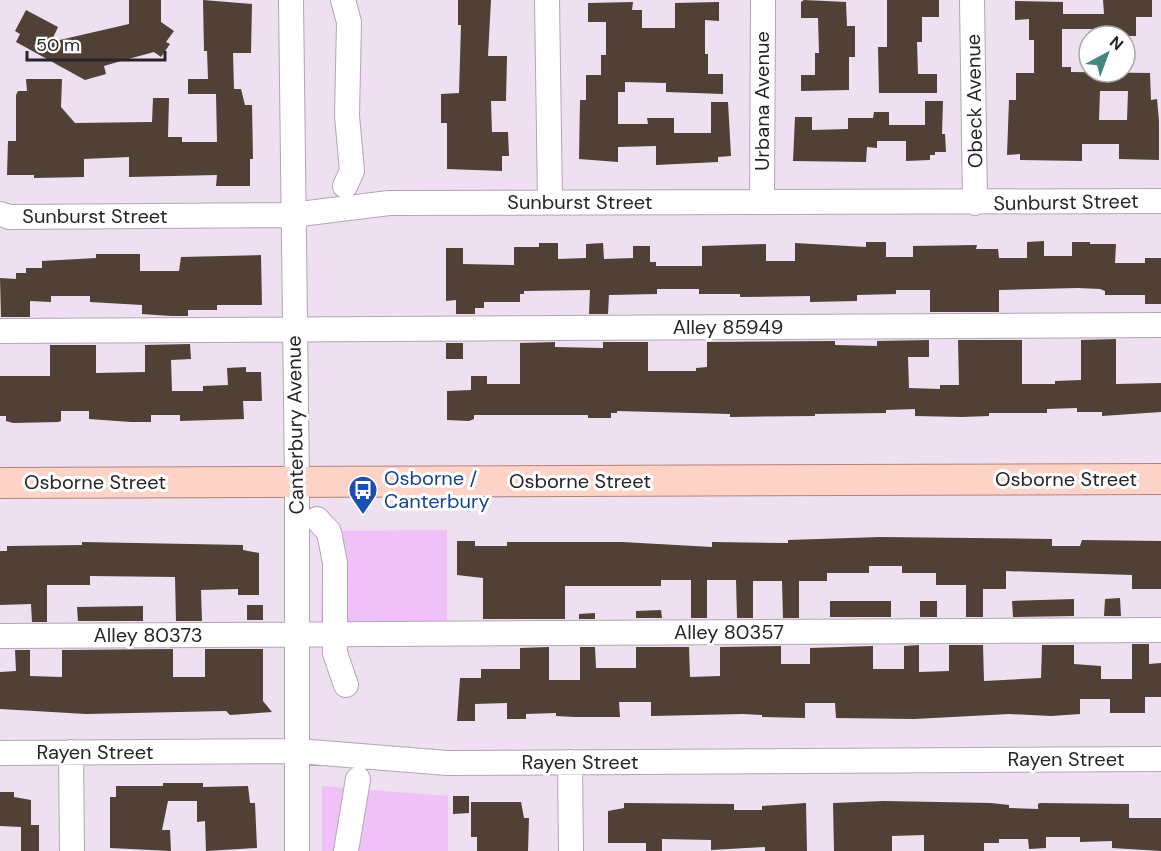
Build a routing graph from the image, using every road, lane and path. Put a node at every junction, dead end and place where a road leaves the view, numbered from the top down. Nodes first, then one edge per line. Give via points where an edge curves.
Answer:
1 (291, 0) edge
2 (343, 0) edge
3 (547, 0) edge
4 (763, 0) edge
5 (972, 0) edge
6 (345, 186) dead end
7 (550, 201) junction
8 (1161, 201) edge
9 (762, 202) junction
10 (975, 202) junction
11 (0, 214) edge
12 (292, 215) junction
13 (1161, 325) edge
14 (294, 328) junction
15 (0, 331) edge
16 (1161, 479) edge
17 (297, 482) junction
18 (0, 483) edge
19 (317, 519) dead end
20 (1161, 630) edge
21 (335, 633) junction
22 (297, 634) junction
23 (0, 636) edge
24 (346, 685) dead end
25 (71, 752) junction
26 (298, 752) junction
27 (0, 753) edge
28 (1161, 759) edge
29 (570, 762) junction
30 (358, 779) dead end
31 (72, 851) edge
32 (297, 851) edge
33 (346, 851) edge
34 (571, 851) edge

1 - 12 street, Canterbury Avenue
2 - 6 street via 349,22 347,116 352,171
3 - 7 street
4 - 9 street, Urbana Avenue
5 - 10 street, Obeck Avenue
7 - 9 street, Sunburst Street
7 - 12 street, Sunburst Street via 389,203
8 - 10 street, Sunburst Street
9 - 10 street, Sunburst Street
11 - 12 street, Sunburst Street
12 - 14 street, Canterbury Avenue
13 - 14 street, Alley 85949
14 - 15 street, Alley 85949
14 - 17 street, Canterbury Avenue
16 - 17 main road, Osborne Street
17 - 18 main road, Osborne Street
17 - 22 street, Canterbury Avenue
19 - 21 street via 329,532 335,563
20 - 21 street, Alley 80357
21 - 22 street, Alley 80357
21 - 24 street via 334,652
22 - 23 street, Alley 80373
22 - 26 street, Canterbury Avenue
25 - 26 street, Rayen Street
25 - 27 street, Rayen Street
25 - 31 street
26 - 29 street, Rayen Street via 447,763
26 - 32 street, Canterbury Avenue
28 - 29 street, Rayen Street
29 - 34 street
30 - 33 street

